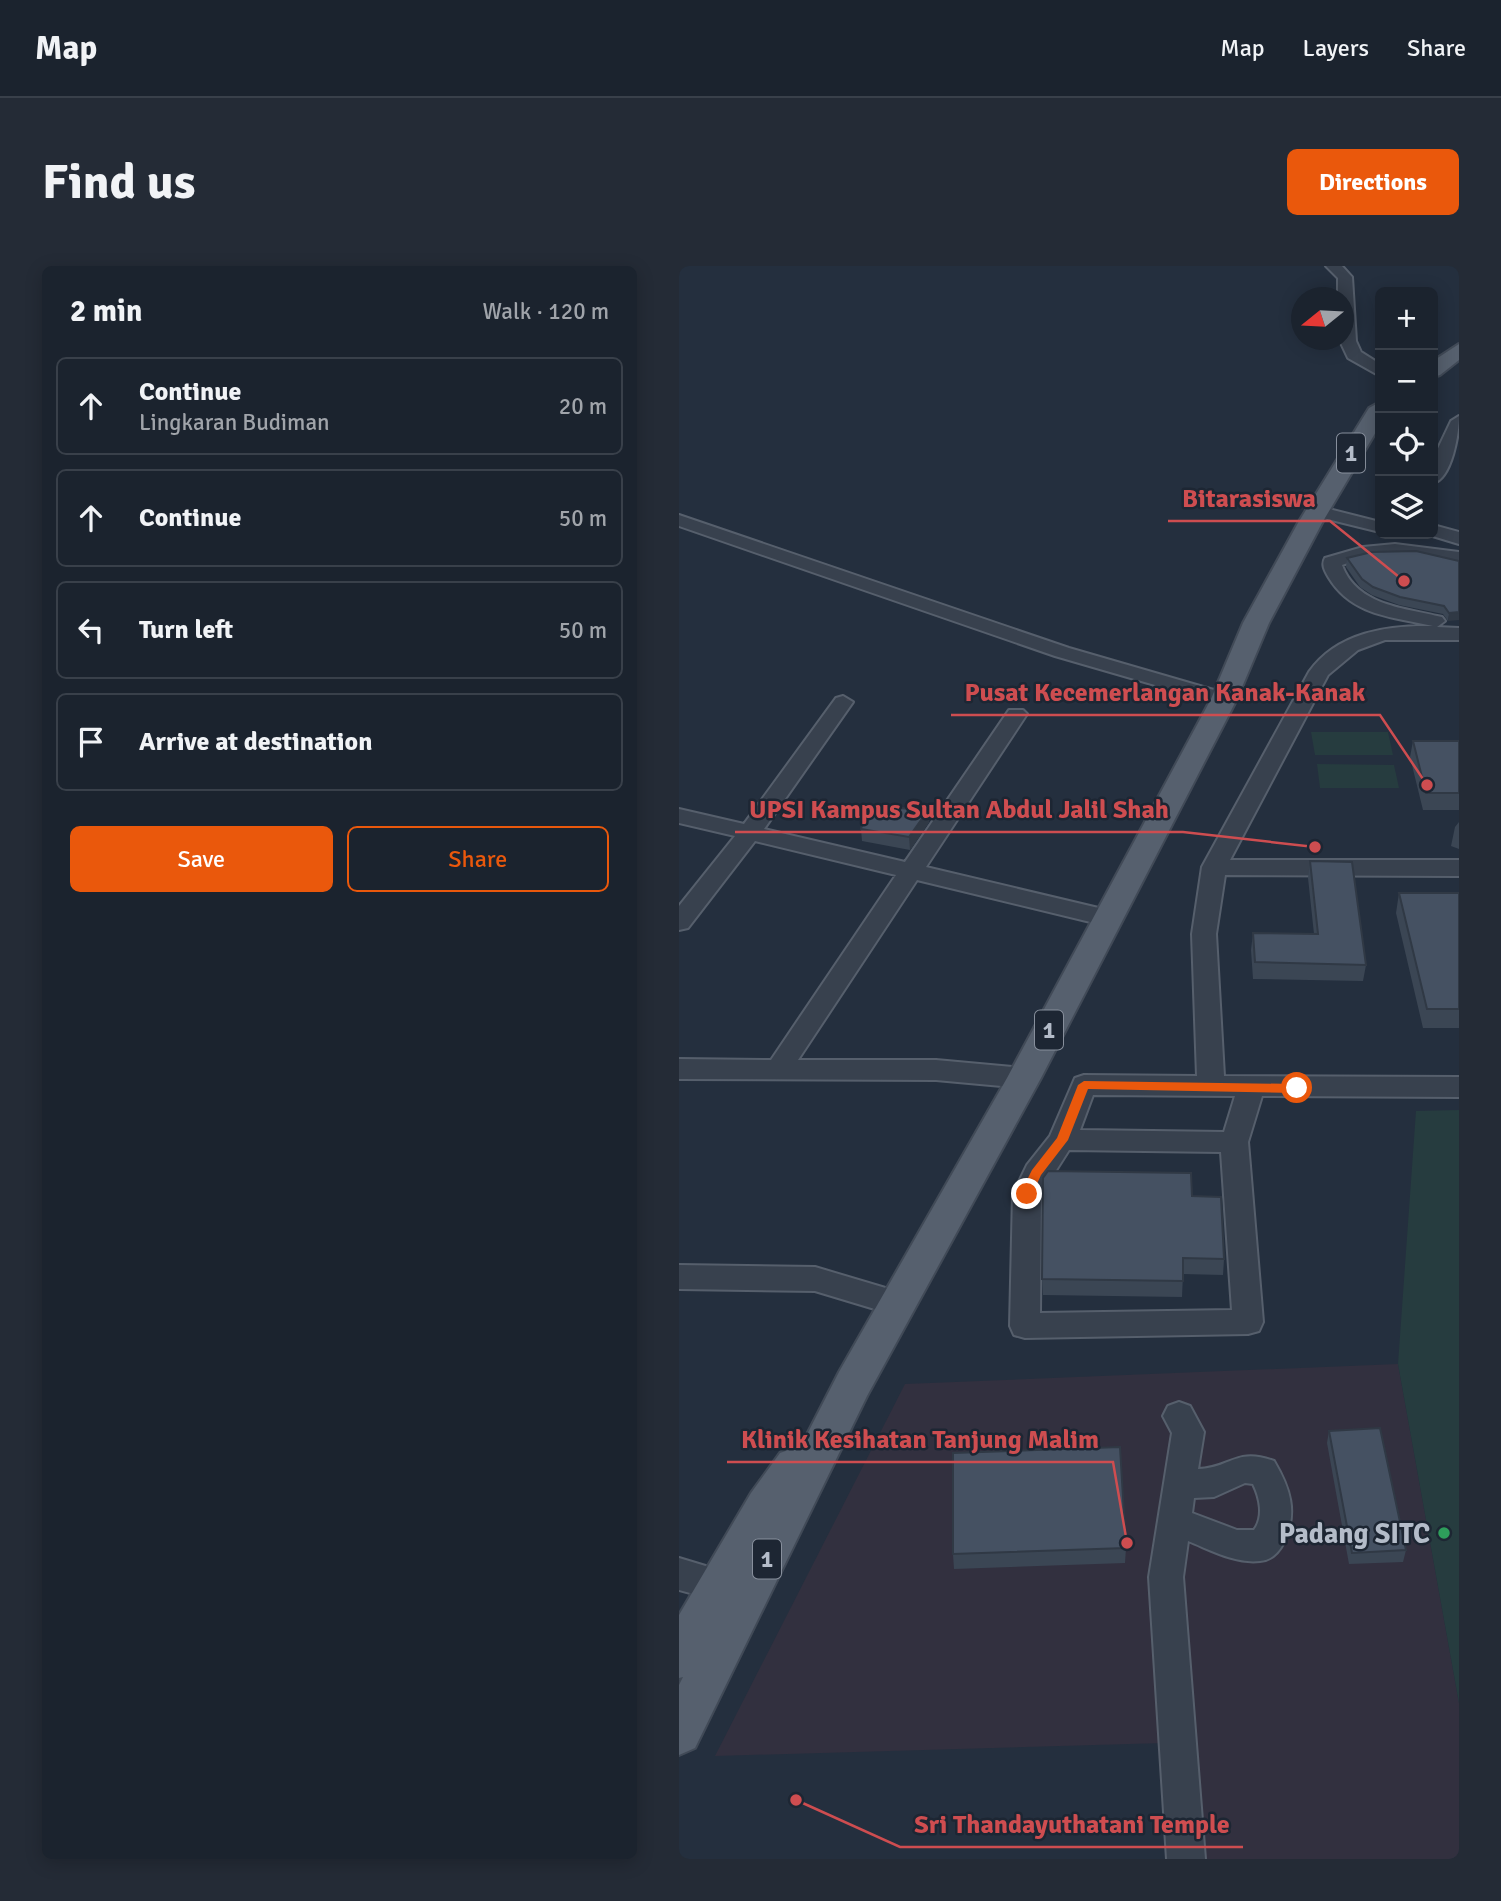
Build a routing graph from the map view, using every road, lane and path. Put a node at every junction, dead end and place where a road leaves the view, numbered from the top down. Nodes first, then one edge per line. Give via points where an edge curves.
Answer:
1 (1333, 266) edge
2 (1459, 336) edge
3 (1438, 350) edge
4 (1459, 350) edge
5 (1438, 366) edge
6 (1375, 368) edge
7 (1378, 413) edge
8 (1459, 421) edge
9 (1375, 451) edge
10 (1446, 451) edge
11 (1434, 476) edge
12 (1332, 507) junction
13 (1375, 512) edge
14 (1438, 517) edge
15 (679, 520) edge
16 (1459, 523) edge
17 (1375, 525) edge
18 (1438, 531) edge
19 (1459, 537) edge
20 (1430, 539) edge
21 (1459, 546) edge
22 (1459, 558) edge
23 (1459, 634) edge
24 (1229, 684) junction
25 (843, 702) dead end
26 (1016, 714) dead end
27 (679, 817) edge
28 (750, 833) junction
29 (1214, 867) junction
30 (1459, 868) edge
31 (909, 871) junction
32 (1107, 918) junction
33 (679, 922) edge
34 (780, 1067) junction
35 (679, 1069) edge
36 (1024, 1078) junction
37 (1211, 1086) junction
38 (1459, 1087) edge
39 (1249, 1092) junction
40 (1459, 1095) edge
41 (1062, 1140) junction
42 (1234, 1142) junction
43 (679, 1277) edge
44 (898, 1304) junction
45 (852, 1384) junction
46 (1179, 1416) dead end
47 (1179, 1484) junction
48 (1174, 1521) junction
49 (679, 1574) edge
50 (720, 1585) junction
51 (679, 1657) edge
52 (679, 1732) edge
53 (1186, 1859) edge

1 - 6 street via 1345,277 1348,341 1355,355
2 - 3 main road
4 - 5 main road
7 - 12 main road, 1
8 - 10 street
9 - 12 main road, 1
10 - 11 street
12 - 13 street
12 - 17 street
12 - 24 main road, 1 via 1269,627
14 - 16 street
15 - 24 street via 1062,652
18 - 19 street
20 - 21 street
22 - 23 street via 1411,548 1332,562 1333,570 1363,603 1443,623
23 - 29 street via 1406,631 1364,637 1339,651 1319,671
24 - 32 main road, 1
25 - 28 street
26 - 31 street
27 - 28 street
28 - 31 street
28 - 33 street
29 - 30 street
29 - 37 street via 1204,934
31 - 32 street
31 - 34 street
32 - 36 main road, 1
34 - 35 street
34 - 36 street via 936,1070
36 - 44 main road, 1
37 - 39 street
37 - 41 street via 1084,1085
38 - 39 street
39 - 40 street
39 - 42 street
41 - 42 street
41 - 42 street via 1027,1194 1025,1326 1248,1322
43 - 44 street via 815,1279
44 - 45 main road, 1
45 - 50 main road, 1 via 766,1506
45 - 52 main road, 1
46 - 47 street via 1188,1432
47 - 48 street
47 - 48 street via 1214,1483 1242,1469 1263,1471 1275,1489 1277,1516 1272,1536 1262,1546 1215,1539
48 - 53 street via 1166,1577
49 - 50 street
50 - 51 main road, 1

